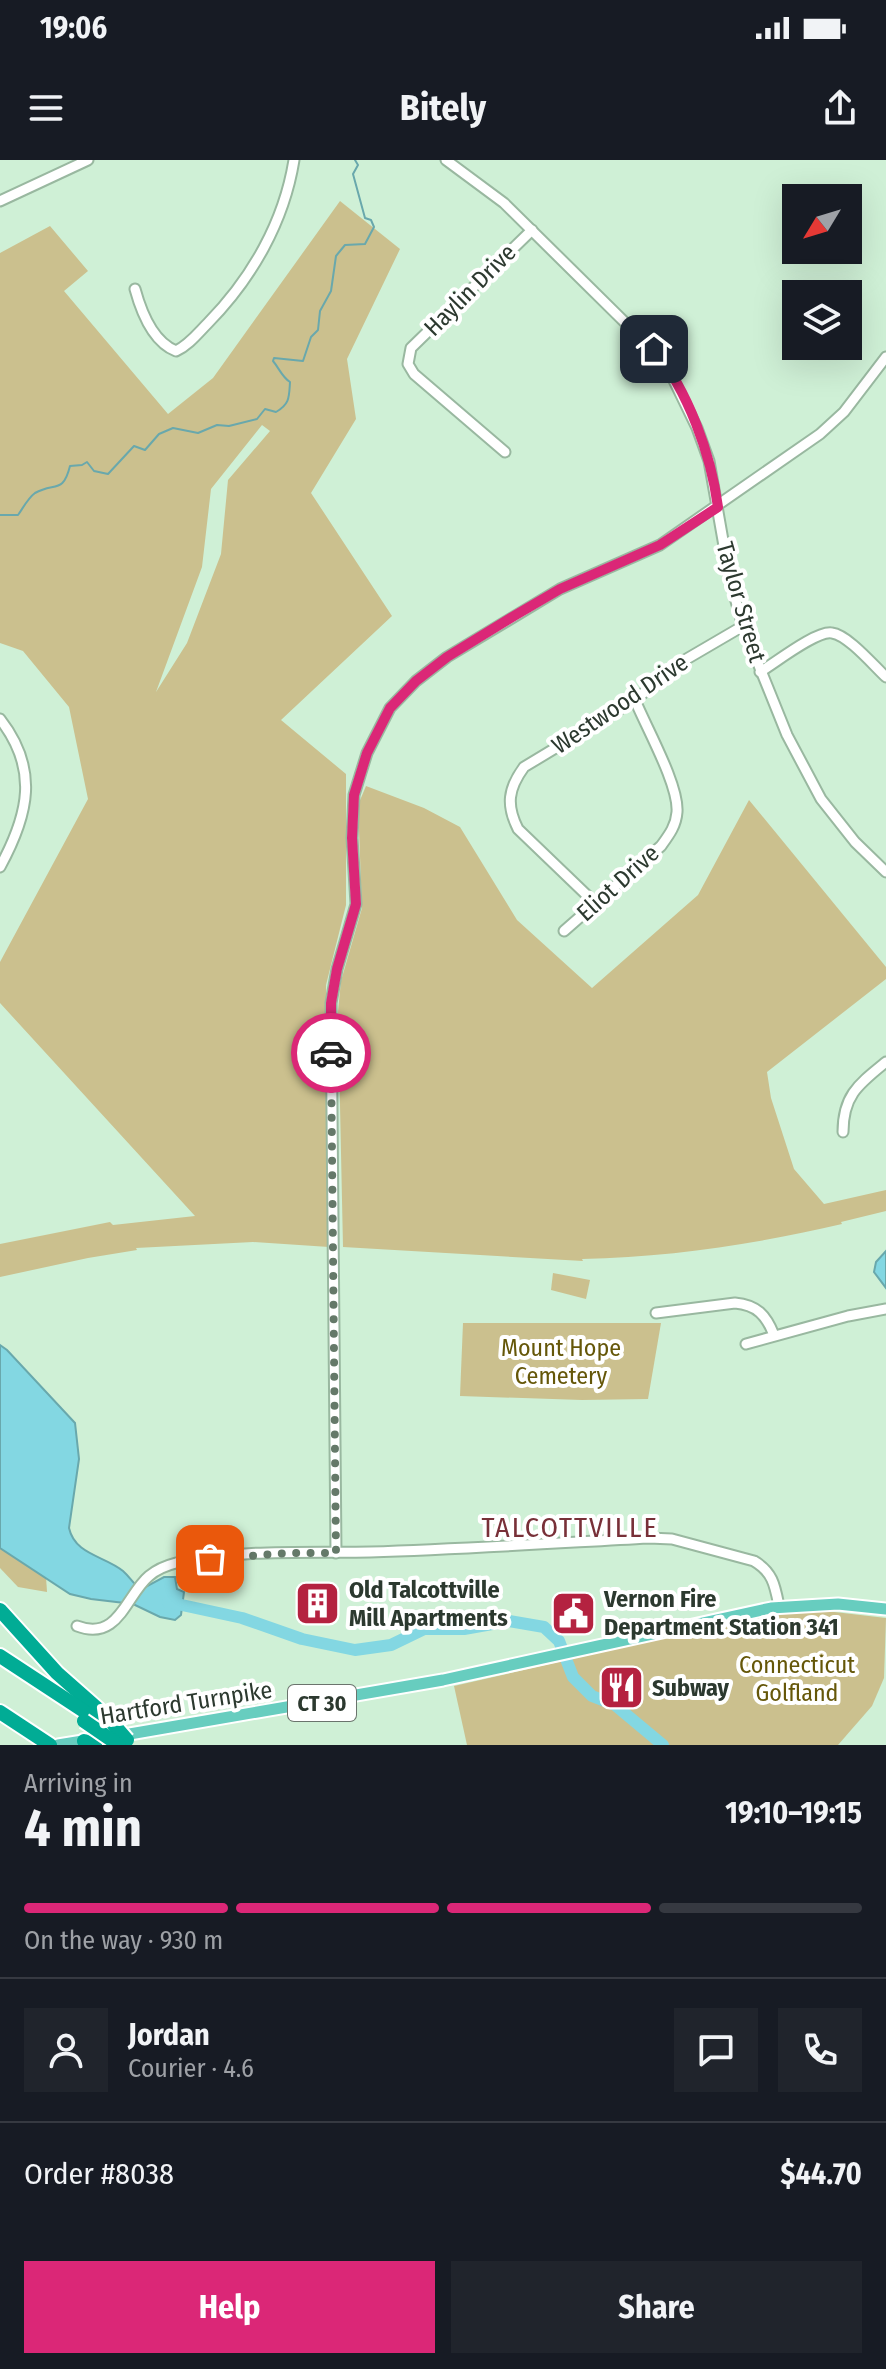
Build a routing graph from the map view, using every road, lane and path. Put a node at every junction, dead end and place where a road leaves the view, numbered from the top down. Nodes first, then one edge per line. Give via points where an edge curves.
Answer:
1 (294, 160) edge
2 (446, 160) edge
3 (83, 161) edge
4 (0, 201) edge
5 (532, 230) junction
6 (135, 289) dead end
7 (886, 357) edge
8 (505, 452) dead end
9 (718, 507) junction
10 (743, 626) junction
11 (760, 672) junction
12 (886, 677) edge
13 (635, 700) junction
14 (0, 719) edge
15 (0, 867) edge
16 (886, 872) edge
17 (595, 903) junction
18 (564, 931) dead end
19 (886, 1062) edge
20 (843, 1132) dead end
21 (886, 1309) edge
22 (656, 1313) dead end
23 (774, 1335) junction
24 (746, 1344) dead end
25 (336, 1553) junction
26 (779, 1606) junction
27 (886, 1609) edge
28 (0, 1610) edge
29 (77, 1626) dead end
30 (0, 1656) edge
31 (0, 1666) edge
32 (0, 1712) edge
33 (96, 1720) junction
34 (127, 1743) edge
35 (89, 1744) edge
36 (50, 1745) edge
37 (58, 1745) edge

1 - 6 street via 286,197 256,263 226,305 185,347 169,348 143,314
2 - 5 street, Taylor Street
3 - 4 street
5 - 8 street, Haylin Drive via 411,348 408,364
5 - 9 street, Taylor Street via 665,362 705,450
7 - 9 street via 835,422
9 - 10 street, Taylor Street
9 - 25 street via 660,545 549,595 447,657 390,708 367,753 352,815 356,904 331,1003
10 - 11 street, Taylor Street
10 - 13 street, Westwood Drive via 678,664
11 - 12 street via 832,632
11 - 16 street, Taylor Street via 821,799
13 - 17 street, Eliot Drive via 675,792 674,829
13 - 17 street, Westwood Drive via 524,767 509,796 518,829
14 - 15 street via 20,749 26,793 23,814
17 - 18 street, Eliot Drive
19 - 20 street via 847,1101
21 - 23 street
22 - 23 street via 748,1304 760,1310
23 - 24 street
25 - 26 street via 672,1539 754,1561 765,1568
25 - 29 street via 173,1564 140,1585 129,1604 102,1628
26 - 27 main road, Hartford Turnpike / CT 30
26 - 35 main road, Hartford Turnpike / CT 30 via 339,1700
28 - 33 highway
30 - 33 highway
31 - 33 highway
32 - 36 highway
33 - 34 highway, bridge
33 - 34 highway, bridge
35 - 37 main road, Hartford Turnpike / CT 30

